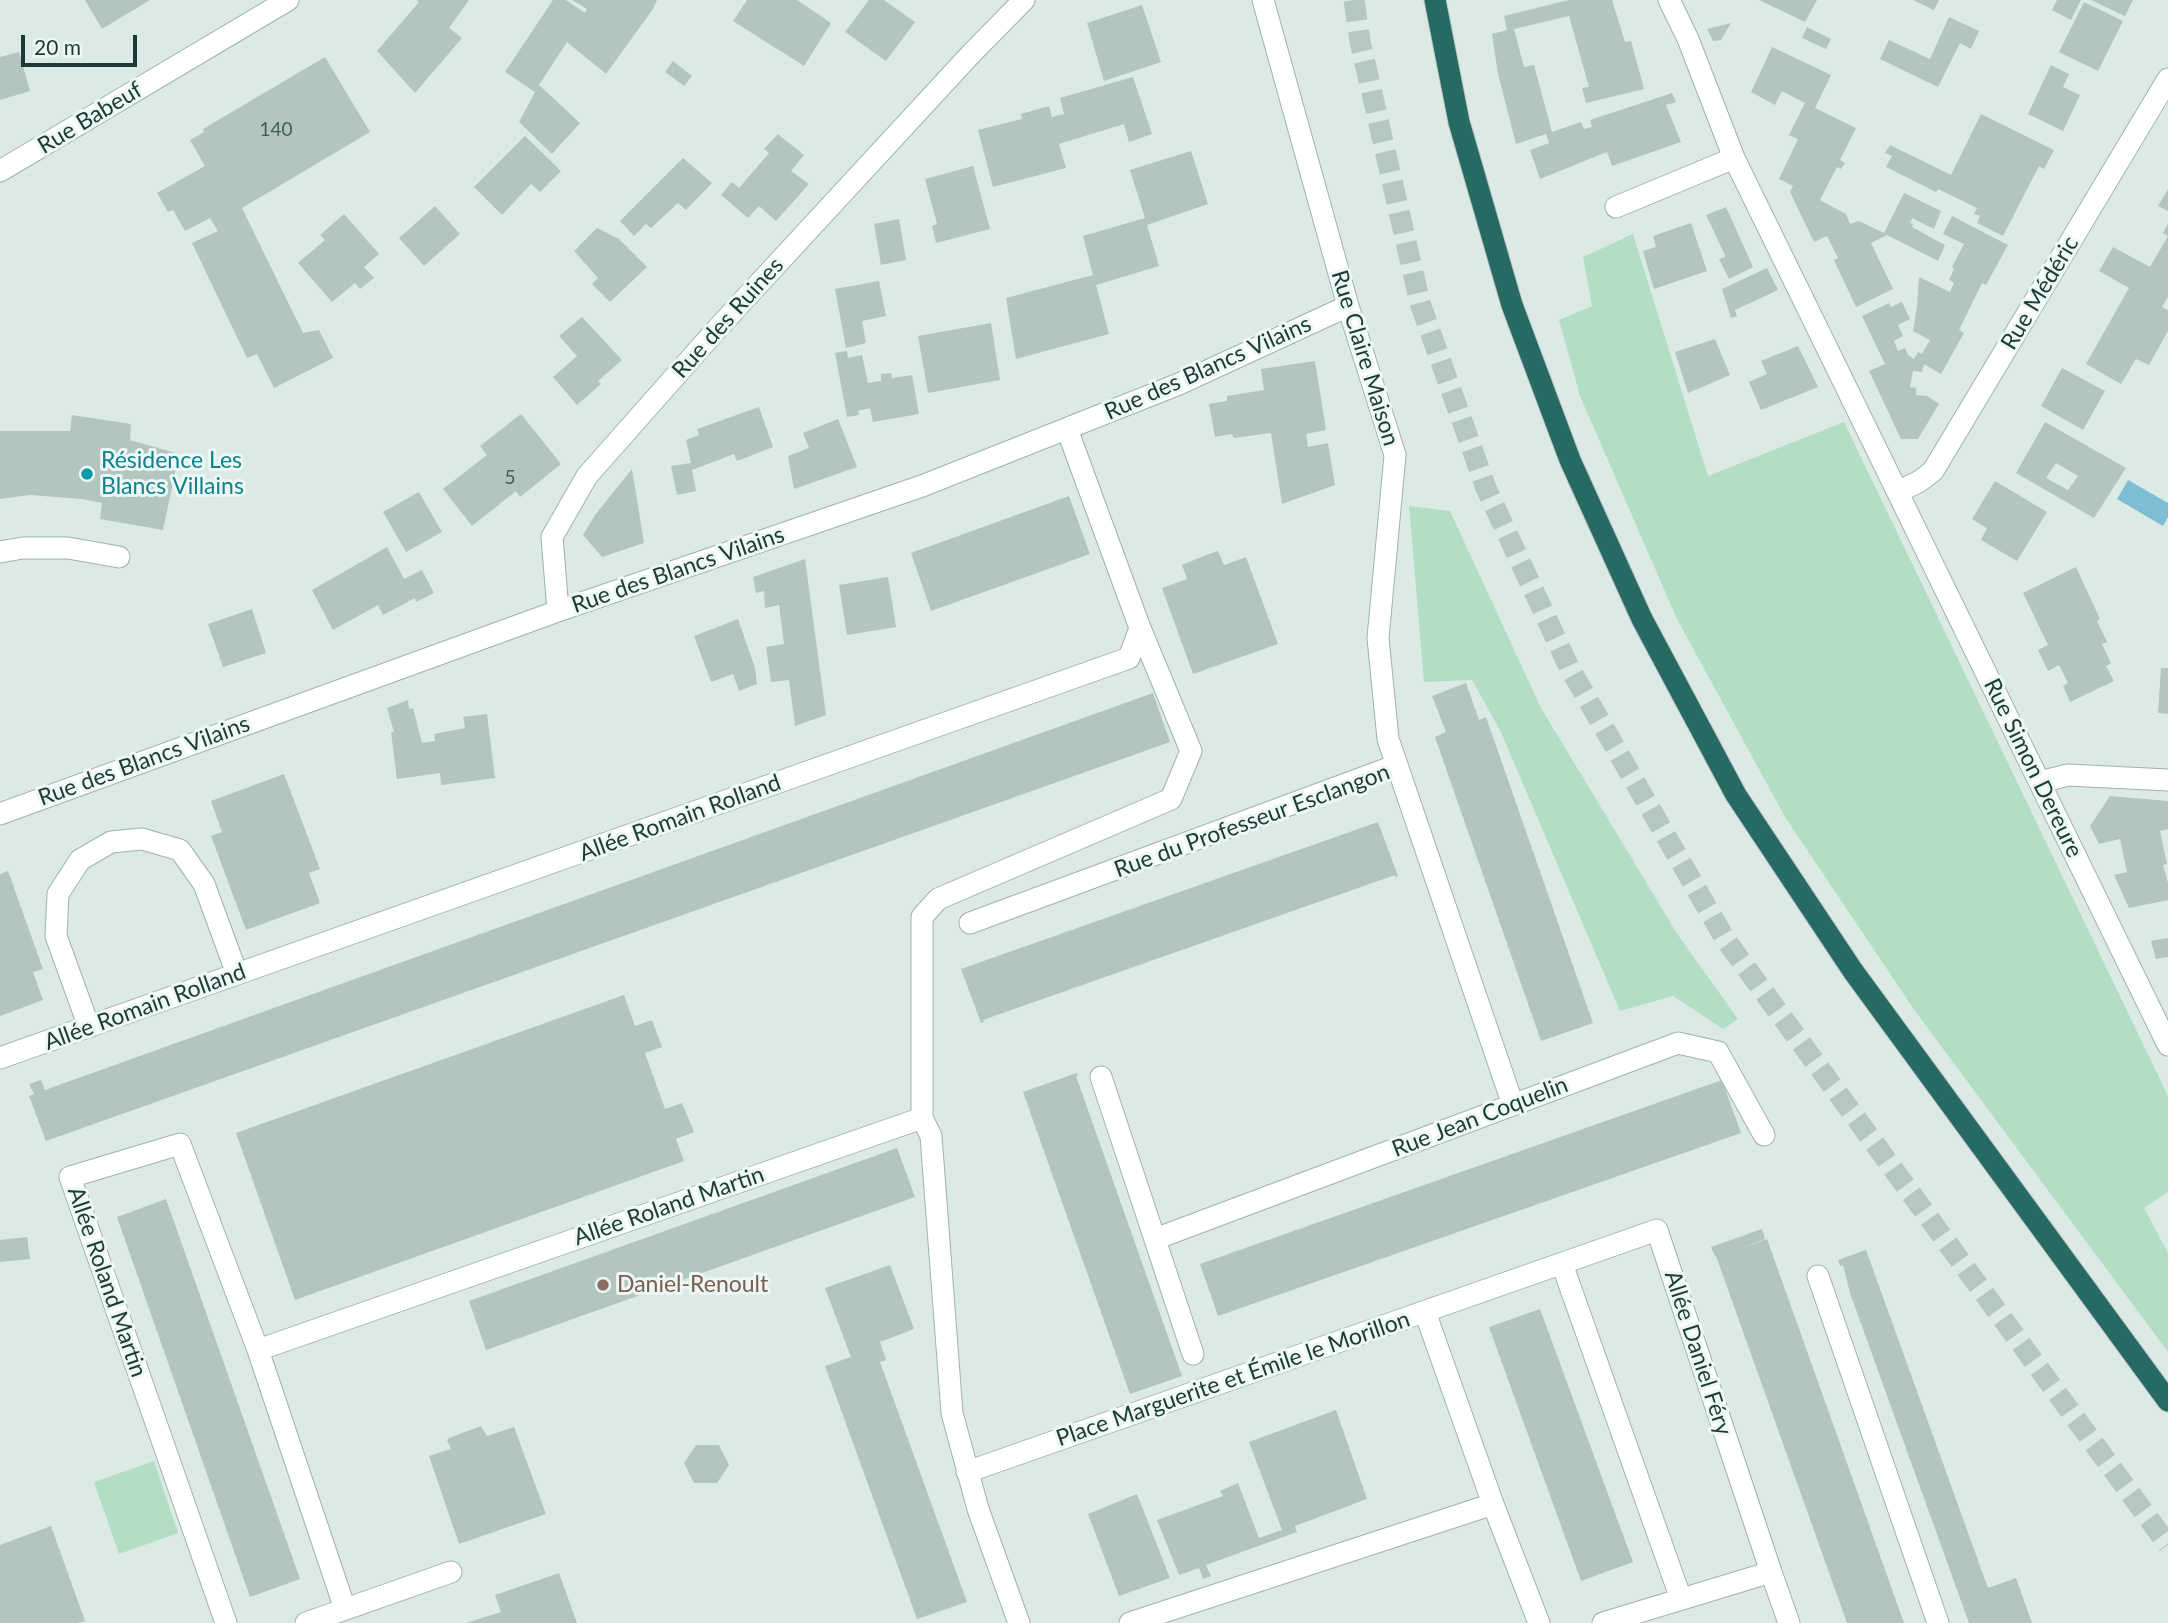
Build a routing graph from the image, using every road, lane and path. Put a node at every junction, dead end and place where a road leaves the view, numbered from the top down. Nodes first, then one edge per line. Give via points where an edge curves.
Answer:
1 (288, 0) edge
2 (1024, 0) edge
3 (1263, 0) edge
4 (1435, 0) edge
5 (1669, 0) edge
6 (2168, 79) edge
7 (1734, 158) junction
8 (0, 171) edge
9 (1616, 207) dead end
10 (1348, 306) junction
11 (1067, 429) junction
12 (1898, 492) junction
13 (0, 552) edge
14 (119, 557) dead end
15 (558, 611) junction
16 (1140, 628) junction
17 (1397, 765) junction
18 (2168, 780) edge
19 (2040, 782) junction
20 (0, 814) edge
21 (970, 923) dead end
22 (237, 974) junction
23 (89, 1027) junction
24 (2168, 1045) edge
25 (0, 1058) edge
26 (1101, 1077) dead end
27 (1513, 1105) junction
28 (922, 1118) junction
29 (1764, 1135) dead end
30 (1155, 1239) junction
31 (1562, 1264) junction
32 (1818, 1276) dead end
33 (1425, 1312) junction
34 (258, 1350) junction
35 (1193, 1354) dead end
36 (2168, 1401) edge
37 (967, 1472) junction
38 (1493, 1504) junction
39 (450, 1572) dead end
40 (1771, 1572) junction
41 (1681, 1599) junction
42 (345, 1609) junction
43 (226, 1623) edge
44 (306, 1623) edge
45 (1018, 1623) edge
46 (1130, 1623) edge
47 (1539, 1623) edge
48 (1602, 1623) edge
49 (1789, 1623) edge
50 (1938, 1623) edge

1 - 8 street, Rue Babeuf
2 - 15 street, Rue des Ruines via 717,329 587,476 552,537
3 - 10 street, Rue Claire Maison
4 - 36 highway via 1459,122 1511,305 1570,460 1642,620 1736,795 1853,971
5 - 7 street, Rue Simon Dereure
6 - 12 street, Rue Médéric via 1933,471
7 - 9 street
7 - 12 street, Rue Simon Dereure
10 - 11 street, Rue des Blancs Vilains via 1179,384
10 - 17 street, Rue Claire Maison via 1395,454 1378,638 1388,738
11 - 15 street, Rue des Blancs Vilains via 922,486
11 - 16 street
12 - 19 street, Rue Simon Dereure
13 - 14 street via 68,548
15 - 20 street, Rue des Blancs Vilains
16 - 22 street, Allée Romain Rolland via 1129,658
16 - 28 street via 1191,751 1171,799 938,899 922,917
17 - 21 street, Rue du Professeur Esclangon
17 - 27 street, Rue du Professeur Esclangon
18 - 19 street via 2068,775
19 - 24 street, Rue Simon Dereure
22 - 23 street, Allée Romain Rolland
22 - 23 street via 204,884 180,850 142,839 111,842 80,860 58,894 55,936
23 - 25 street, Allée Romain Rolland
26 - 30 street
27 - 29 street, Rue Jean Coquelin via 1678,1043 1718,1052
27 - 30 street, Rue Jean Coquelin
28 - 34 street, Allée Roland Martin
28 - 37 street via 931,1136 951,1413
30 - 35 street
31 - 33 street, Allée Daniel Féry
31 - 40 street, Allée Daniel Féry via 1657,1230
31 - 41 street
32 - 50 street
33 - 37 street, Place Marguerite et Émile le Morillon
33 - 38 street, Place Marguerite et Émile le Morillon
34 - 42 street, Allée Roland Martin
34 - 43 street, Allée Roland Martin via 180,1144 70,1177
37 - 45 street
38 - 46 street
38 - 47 street, Place Marguerite et Émile le Morillon
39 - 42 street
40 - 41 street
40 - 49 street, Allée Daniel Féry
41 - 48 street
42 - 44 street

